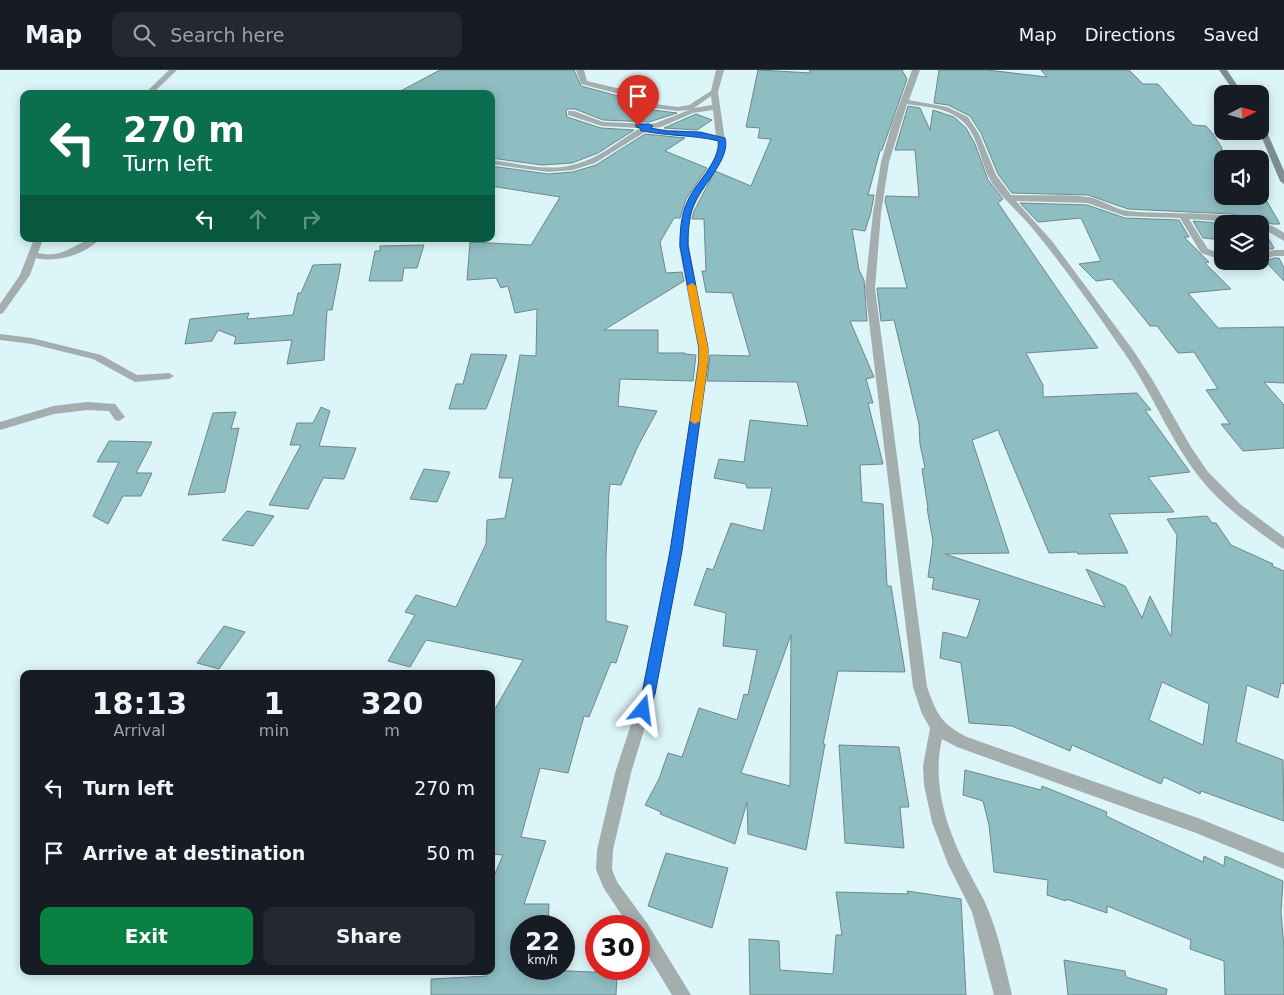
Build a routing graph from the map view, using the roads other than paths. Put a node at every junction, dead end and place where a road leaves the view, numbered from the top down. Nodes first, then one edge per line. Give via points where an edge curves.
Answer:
1 (173, 70) edge
2 (580, 70) edge
3 (720, 70) edge
4 (916, 70) edge
5 (1223, 70) edge
6 (1234, 85) edge
7 (151, 90) edge
8 (714, 92) junction
9 (904, 101) junction
10 (716, 107) junction
11 (571, 112) dead end
12 (646, 128) junction
13 (722, 140) junction
14 (1267, 140) edge
15 (495, 163) edge
16 (1282, 171) edge
17 (1284, 181) edge
18 (1010, 198) junction
19 (1183, 216) junction
20 (1284, 238) edge
21 (37, 242) edge
22 (90, 242) edge
23 (1284, 253) edge
24 (34, 255) junction
25 (1214, 255) edge
26 (1269, 255) edge
27 (0, 311) edge
28 (0, 337) edge
29 (169, 376) dead end
30 (119, 417) dead end
31 (0, 426) edge
32 (1284, 544) edge
33 (937, 728) junction
34 (1284, 861) edge
35 (682, 995) edge
36 (1003, 995) edge

1 - 7 street
2 - 8 street via 584,82 622,92 644,105 688,108
3 - 8 street
4 - 9 street
5 - 6 main road
8 - 10 street
9 - 18 street via 949,110 965,119 976,134 991,175
9 - 33 street via 885,162 870,288 920,687
10 - 12 street via 687,112
10 - 13 street
11 - 12 street via 602,124
12 - 13 street
12 - 15 street via 592,161 573,168 548,170
13 - 35 street via 721,153 693,198 684,229 703,362 676,551 648,694 622,773 605,850 604,869 612,887
14 - 16 main road
16 - 17 main road
18 - 19 street via 1088,200 1119,212
18 - 32 street via 1036,227 1131,354 1195,463 1212,485 1236,509
19 - 20 street via 1259,223 1274,229
19 - 25 street via 1204,251
21 - 24 street
22 - 24 street via 64,256 49,259
23 - 26 street
24 - 27 street via 25,275
28 - 29 street via 32,341 97,357 135,379
30 - 31 street via 111,407 79,406 53,410
33 - 34 street via 962,742 1198,826
33 - 36 street via 931,760 937,814 958,867 980,909

